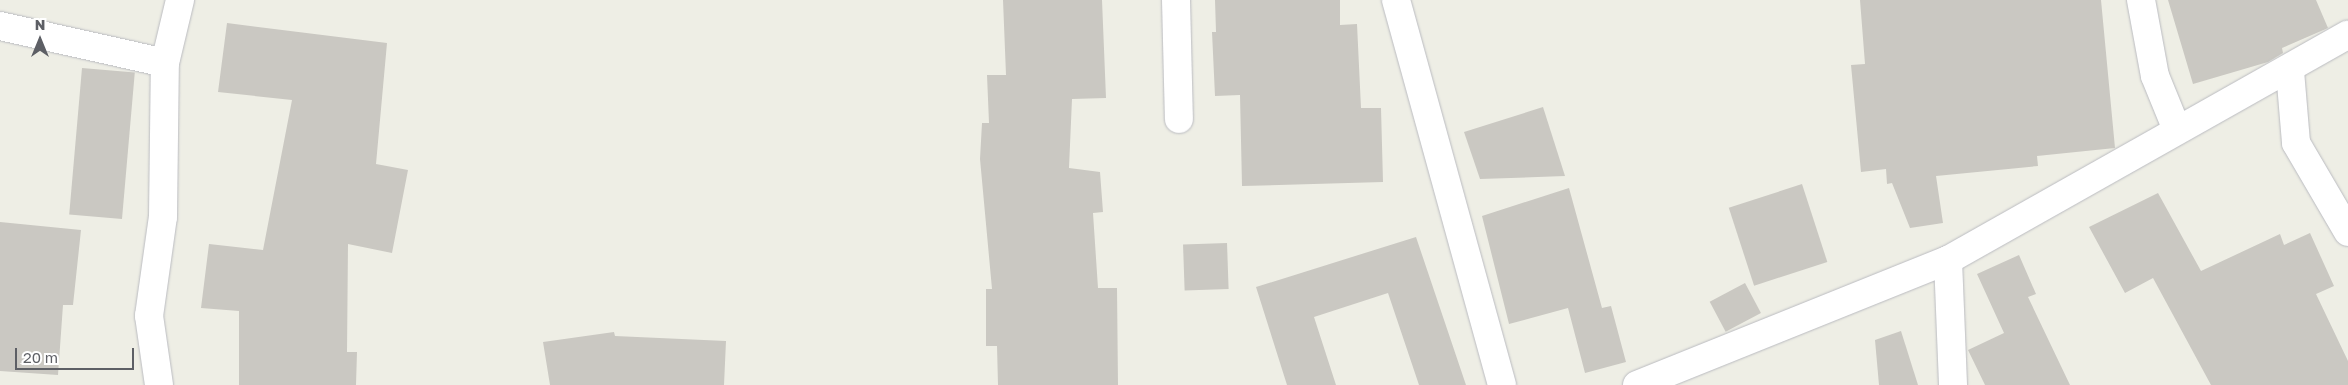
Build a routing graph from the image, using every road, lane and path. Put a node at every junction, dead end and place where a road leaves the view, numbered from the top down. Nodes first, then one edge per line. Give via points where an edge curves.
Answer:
1 (180, 0) edge
2 (1176, 0) edge
3 (1396, 0) edge
4 (2142, 0) edge
5 (0, 26) edge
6 (2348, 35) edge
7 (165, 63) junction
8 (2290, 71) junction
9 (1179, 119) dead end
10 (2177, 130) junction
11 (2348, 232) edge
12 (1948, 260) junction
13 (159, 385) edge
14 (1502, 385) edge
15 (1637, 385) edge
16 (1952, 385) edge

1 - 7 street
2 - 9 street
3 - 14 street
4 - 10 street via 2155,76
5 - 7 street
6 - 8 street
7 - 13 street via 163,217 149,316
8 - 10 street
8 - 11 street via 2296,144
10 - 12 street
12 - 15 street
12 - 16 street

